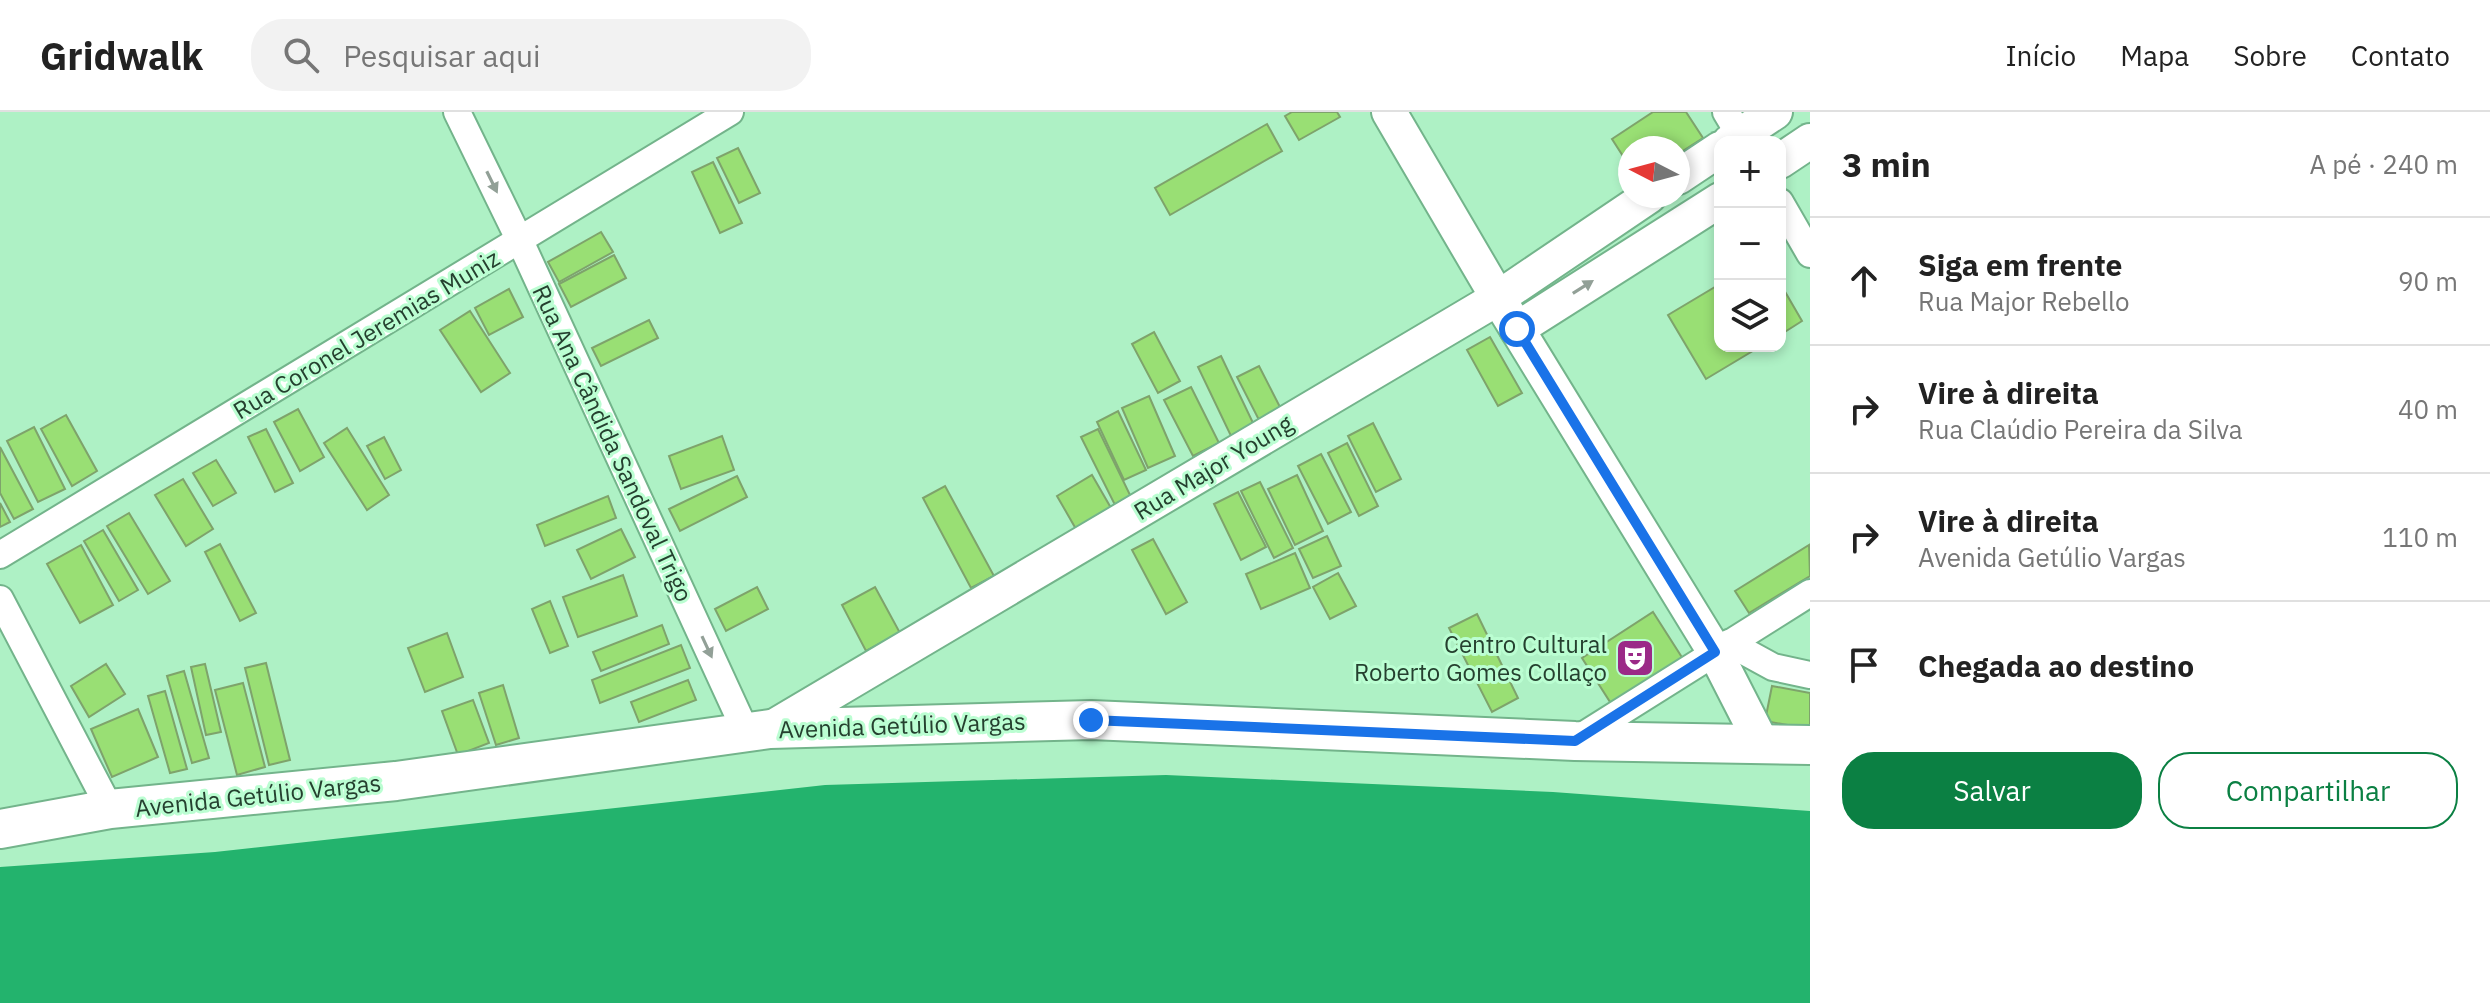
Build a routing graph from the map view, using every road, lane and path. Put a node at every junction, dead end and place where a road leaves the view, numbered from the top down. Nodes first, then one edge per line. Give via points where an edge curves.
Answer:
1 (457, 112) edge
2 (730, 112) edge
3 (1389, 112) edge
4 (1775, 112) edge
5 (1732, 136) edge
6 (1810, 141) edge
7 (1714, 150) edge
8 (1786, 157) edge
9 (1690, 168) edge
10 (1714, 204) edge
11 (1631, 208) edge
12 (1783, 208) edge
13 (520, 241) junction
14 (1810, 254) edge
15 (1498, 298) junction
16 (1517, 329) junction
17 (0, 555) edge
18 (1810, 593) edge
19 (0, 599) edge
20 (1722, 648) junction
21 (1810, 675) edge
22 (758, 730) junction
23 (1575, 741) junction
24 (1761, 742) junction
25 (1810, 745) edge
26 (110, 809) junction
27 (0, 829) edge

1 -> 13 street, Rua Ana Cândida Sandoval Trigo
2 - 13 street, Rua Coronel Jeremias Muniz
3 - 15 street
4 - 5 street
6 - 8 street
7 - 9 street
16 -> 10 street
11 - 15 street, Rua Major Young
12 - 14 street
13 - 17 street, Rua Coronel Jeremias Muniz
13 -> 22 street, Rua Ana Cândida Sandoval Trigo
15 - 16 street
15 - 22 street, Rua Major Young
16 - 20 street
18 - 20 street
19 - 26 street
20 - 21 street
20 - 23 street
20 - 24 street
22 - 23 main road, Avenida Getúlio Vargas via 1091,720
22 - 26 main road, Avenida Getúlio Vargas via 396,781
23 - 24 main road, Avenida Getúlio Vargas
24 - 25 main road, Avenida Getúlio Vargas
26 - 27 main road, Avenida Getúlio Vargas

